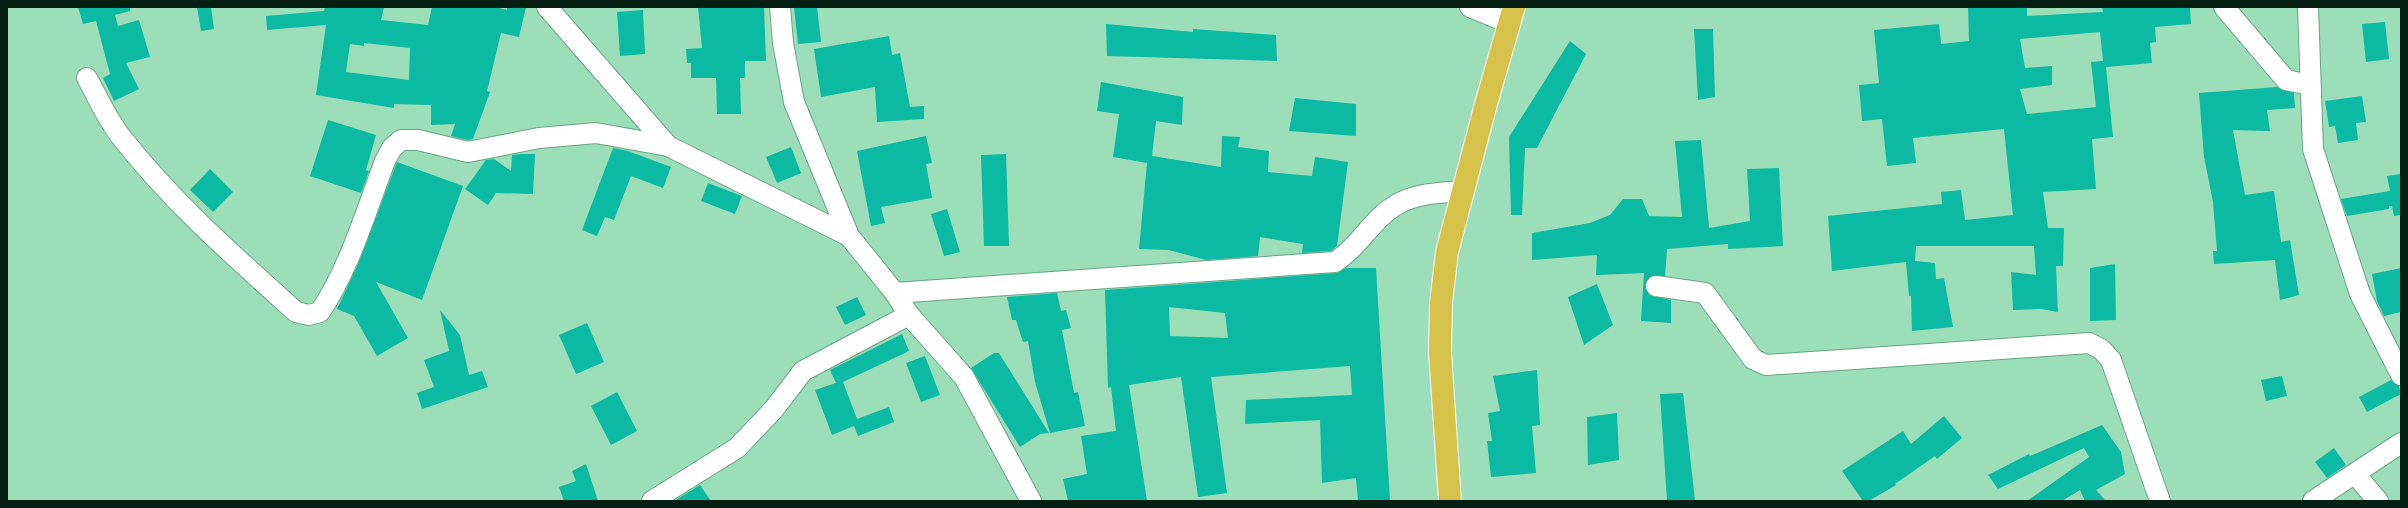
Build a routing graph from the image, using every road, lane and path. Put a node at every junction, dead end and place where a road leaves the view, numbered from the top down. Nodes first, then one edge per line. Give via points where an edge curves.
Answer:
1 (547, 7) edge
2 (780, 7) edge
3 (1470, 7) edge
4 (2224, 7) edge
5 (2308, 7) edge
6 (1512, 15) edge
7 (87, 78) dead end
8 (2310, 85) junction
9 (668, 146) junction
10 (1462, 191) junction
11 (849, 236) junction
12 (1656, 286) dead end
13 (894, 293) junction
14 (909, 315) junction
15 (2401, 375) edge
16 (2401, 443) edge
17 (2355, 474) junction
18 (652, 501) edge
19 (1031, 501) edge
20 (1450, 501) edge
21 (2160, 501) edge
22 (2313, 501) edge
23 (2378, 501) edge

1 - 9 street
2 - 11 street via 783,43 794,102
3 - 6 street
4 - 8 street via 2286,80
5 - 8 street
6 - 10 highway
7 - 9 street via 121,137 160,183 213,238 296,312 309,315 320,312 329,300 354,244 385,161 392,148 401,140 418,140 468,152 539,138 596,133
8 - 15 street via 2313,149 2360,294
9 - 11 street
10 - 13 street via 1428,194 1395,205 1350,252 1335,262
10 - 20 highway via 1447,252 1441,303 1440,352
11 - 13 street
12 - 21 street via 1705,293 1753,359 1766,365 2089,343 2101,349 2111,360
13 - 14 street
14 - 18 street via 803,372 774,409 737,448
14 - 19 street via 964,378
16 - 17 street
17 - 22 street
17 - 23 street

